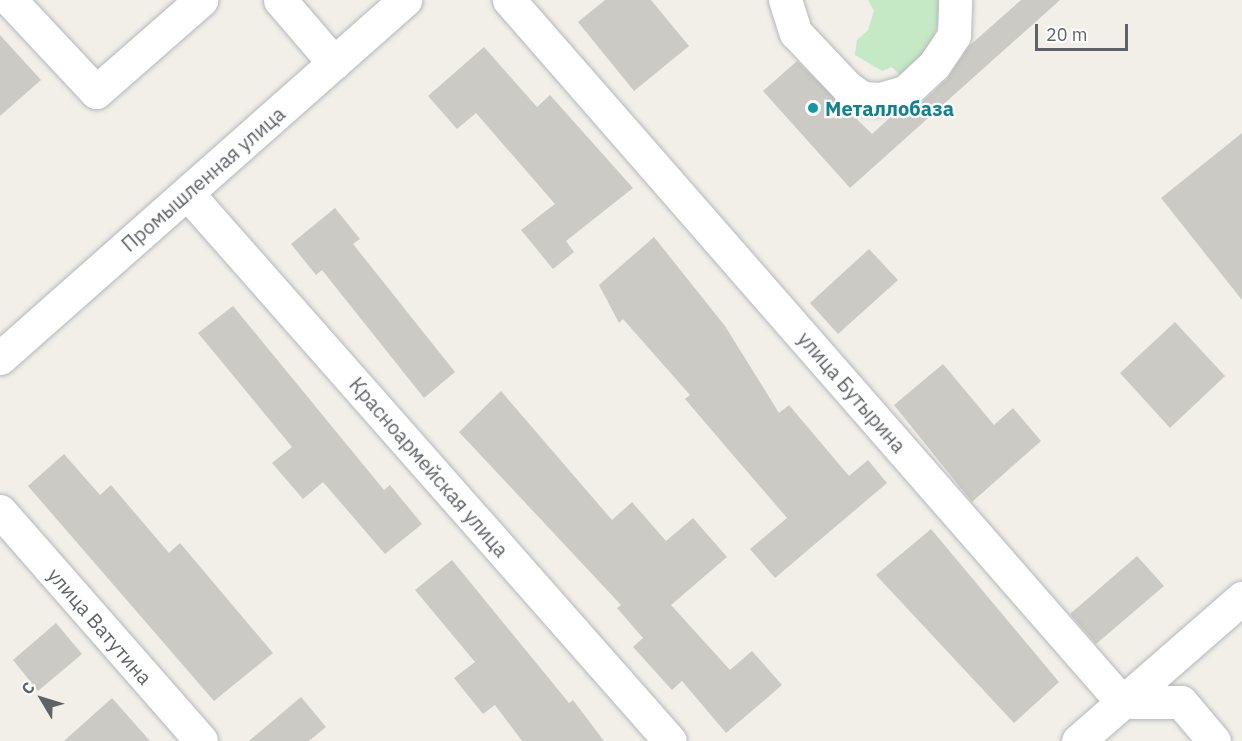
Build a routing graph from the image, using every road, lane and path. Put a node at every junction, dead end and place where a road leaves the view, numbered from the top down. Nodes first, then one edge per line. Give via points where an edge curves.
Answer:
1 (10, 0) edge
2 (201, 0) edge
3 (280, 0) edge
4 (405, 0) edge
5 (509, 0) edge
6 (785, 0) edge
7 (956, 0) edge
8 (334, 63) junction
9 (187, 193) junction
10 (0, 358) edge
11 (0, 511) edge
12 (1242, 598) edge
13 (1122, 702) junction
14 (201, 741) edge
15 (670, 741) edge
16 (1078, 741) edge
17 (1214, 741) edge

1 - 2 street via 96,92
3 - 8 street
4 - 8 street, Промышленная улица
5 - 13 street, улица Бутырина
6 - 7 street via 796,33 848,88 863,98 880,99 905,92 934,65 954,35
8 - 9 street, Промышленная улица
9 - 10 street, Промышленная улица
9 - 15 street, Красноармейская улица
11 - 14 street, улица Ватутина
12 - 13 street
13 - 16 street
13 - 17 street via 1181,702

